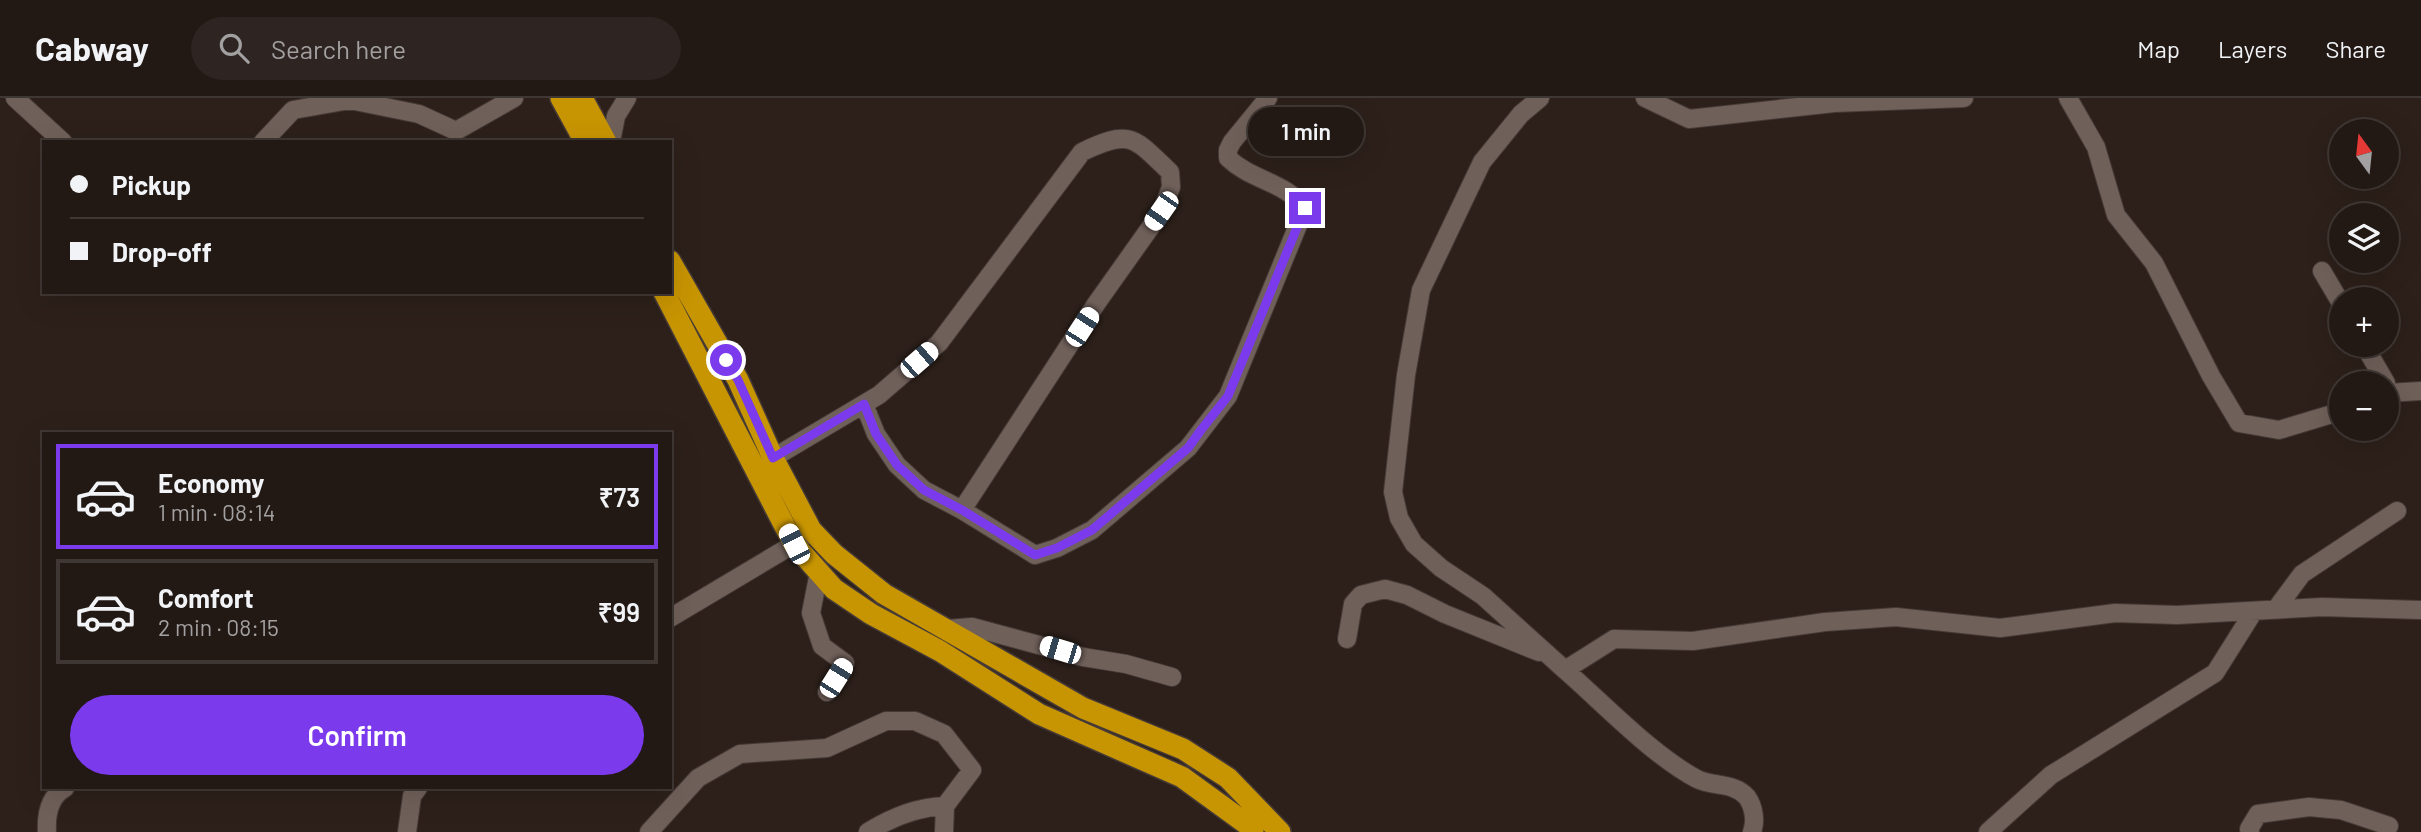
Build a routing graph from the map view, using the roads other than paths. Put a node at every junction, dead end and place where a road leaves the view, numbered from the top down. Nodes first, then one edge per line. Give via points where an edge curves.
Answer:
1 (15, 98) edge
2 (514, 98) edge
3 (561, 98) edge
4 (582, 98) edge
5 (627, 98) edge
6 (1268, 98) edge
7 (1540, 98) edge
8 (1645, 98) edge
9 (1964, 98) edge
10 (2068, 98) edge
11 (61, 140) edge
12 (265, 140) edge
13 (584, 140) edge
14 (607, 140) edge
15 (609, 140) edge
16 (672, 264) edge
17 (2322, 271) dead end
18 (2331, 287) edge
19 (665, 294) edge
20 (2399, 389) edge
21 (2421, 391) edge
22 (864, 404) junction
23 (2329, 415) edge
24 (773, 458) junction
25 (962, 510) junction
26 (2397, 511) dead end
27 (811, 530) junction
28 (794, 544) junction
29 (818, 572) junction
30 (2276, 610) junction
31 (2421, 610) edge
32 (2254, 611) junction
33 (672, 617) edge
34 (947, 629) junction
35 (1348, 639) dead end
36 (1549, 655) junction
37 (1565, 670) junction
38 (1172, 677) dead end
39 (827, 692) dead end
40 (63, 789) edge
41 (417, 789) edge
42 (945, 806) junction
43 (2389, 826) dead end
44 (47, 832) edge
45 (407, 832) edge
46 (649, 832) edge
47 (868, 832) edge
48 (944, 832) edge
49 (1253, 832) edge
50 (1280, 832) edge
51 (1752, 832) edge
52 (1988, 832) edge
53 (2250, 832) edge

1 - 11 street
2 - 12 street via 456,131 419,114 351,100 293,110
3 - 13 highway
4 - 14 highway
5 - 15 street
6 - 25 street via 1232,142 1228,158 1295,195 1305,208 1228,396 1188,448 1092,530 1057,548 1035,555
7 - 36 street via 1482,162 1421,290 1393,492 1399,518 1414,544 1483,596
8 - 9 street via 1689,119 1834,103
10 - 23 street via 2096,147 2116,215 2154,263 2239,423 2279,430
16 - 24 highway via 738,380
17 - 18 street
19 - 28 highway
20 - 21 street
22 - 24 street
22 - 25 street via 876,434 897,465 924,490
22 - 25 street via 939,343 1082,152 1104,141 1130,138 1170,172 1171,187 1161,211
24 - 27 highway
26 - 30 street via 2302,574
27 - 28 street
27 - 34 highway via 884,594
28 - 29 highway
28 - 33 street
29 - 39 street via 811,613 822,646 845,663
29 - 49 highway via 871,614 1039,714 1182,777
30 - 31 street
30 - 32 street
32 - 37 street via 2115,613 2000,628 1896,618 1825,622 1693,641 1614,639
32 - 52 street via 2215,673 2051,775
34 - 38 street via 972,627
34 - 50 highway via 1083,708 1183,749 1228,778
35 - 36 street via 1353,604 1362,595 1385,589
36 - 37 street
37 - 51 street via 1674,766 1701,781 1745,794 1753,807
40 - 44 street via 46,813
41 - 45 street
42 - 46 street via 972,770 944,734 915,721 886,721 827,748 740,754 698,778
42 - 47 street via 925,807
42 - 48 street
43 - 53 street via 2341,810 2309,807 2258,814

